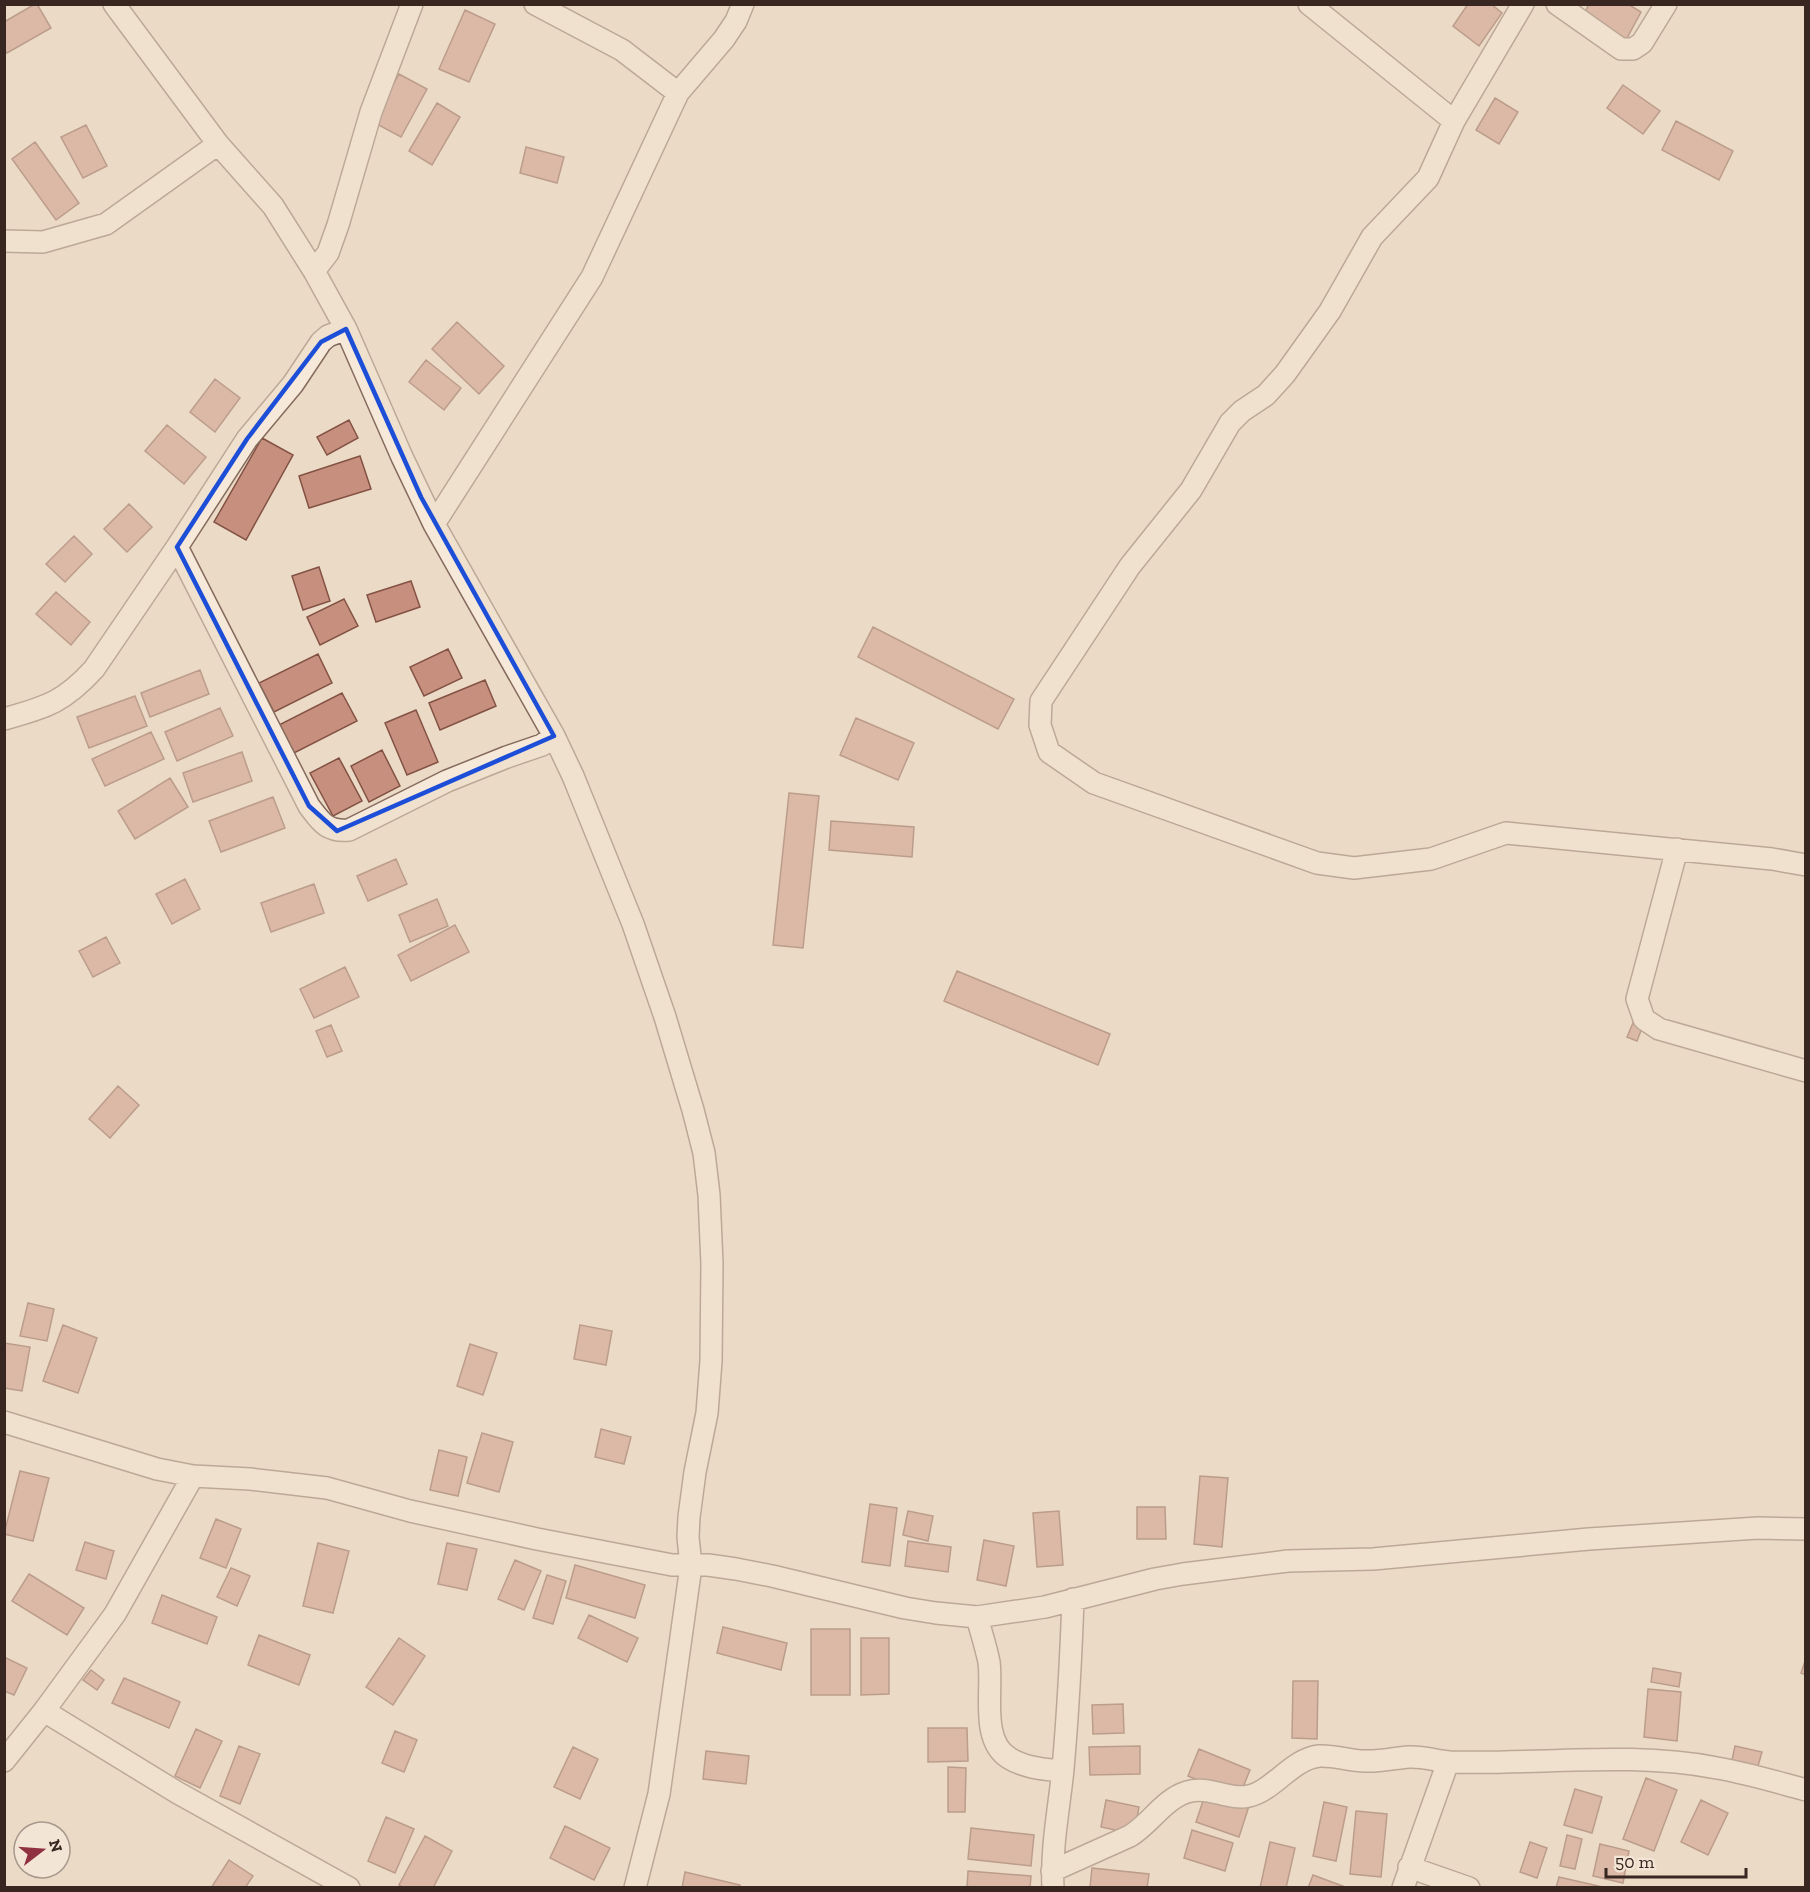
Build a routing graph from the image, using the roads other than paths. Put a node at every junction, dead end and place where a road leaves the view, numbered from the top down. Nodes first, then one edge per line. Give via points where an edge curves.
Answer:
1 (114, 4) edge
2 (412, 4) edge
3 (535, 4) edge
4 (743, 4) edge
5 (1309, 4) edge
6 (1524, 4) edge
7 (1557, 4) edge
8 (1666, 4) edge
9 (678, 93) junction
10 (1454, 121) junction
11 (218, 144) junction
12 (4, 241) edge
13 (314, 271) junction
14 (346, 329) junction
15 (434, 524) junction
16 (177, 547) junction
17 (4, 719) edge
18 (554, 736) junction
19 (1677, 849) junction
20 (1806, 865) edge
21 (1806, 1071) edge
22 (4, 1422) edge
23 (193, 1476) junction
24 (1806, 1529) edge
25 (691, 1566) junction
26 (1073, 1599) junction
27 (977, 1617) junction
28 (44, 1711) junction
29 (4, 1761) edge
30 (1448, 1762) junction
31 (1062, 1771) junction
32 (1806, 1790) edge
33 (1406, 1877) edge
34 (1053, 1879) edge
35 (349, 1887) edge
36 (634, 1887) edge
37 (1469, 1887) edge

1 - 11 street
2 - 13 street via 371,112 338,225 328,252
3 - 9 street via 622,50
4 - 9 street via 724,39
5 - 10 street
6 - 10 street
7 - 8 street via 1621,49 1633,49 1642,43
9 - 15 street via 592,277
10 - 19 street via 1428,178 1372,237 1330,311 1285,374 1266,395 1230,423 1191,490 1130,566 1041,701 1040,725 1049,752 1094,783 1317,863 1354,868 1431,859 1506,832
11 - 12 street via 106,224 42,242
11 - 13 street via 273,206
13 - 14 street
14 - 15 street
14 - 16 street via 321,342 293,384 247,439
15 - 18 street
16 - 17 street via 79,686 49,706
16 - 18 street via 309,806 326,826 337,831 349,830 447,781 542,745
18 - 25 street via 633,924 704,1153 712,1264 711,1361 707,1413 689,1517
19 - 20 street
19 - 21 street via 1637,999 1644,1019 1659,1029
22 - 23 street via 146,1466
23 - 25 street via 327,1488 537,1539
23 - 28 street via 114,1614
24 - 26 street via 1758,1528 1373,1559 1288,1561 1183,1574
25 - 27 street via 736,1569 905,1608
25 - 36 street via 659,1794
26 - 27 street
26 - 31 street
27 - 31 street via 989,1663 990,1725 995,1744 1007,1757 1027,1767
28 - 29 street
28 - 35 street via 178,1793
30 - 32 street via 1661,1762 1717,1767
30 - 33 street
30 - 34 street via 1410,1757 1363,1761 1319,1756 1302,1761 1248,1797 1203,1789 1186,1792 1172,1799 1140,1830
31 - 34 street
33 - 37 street

